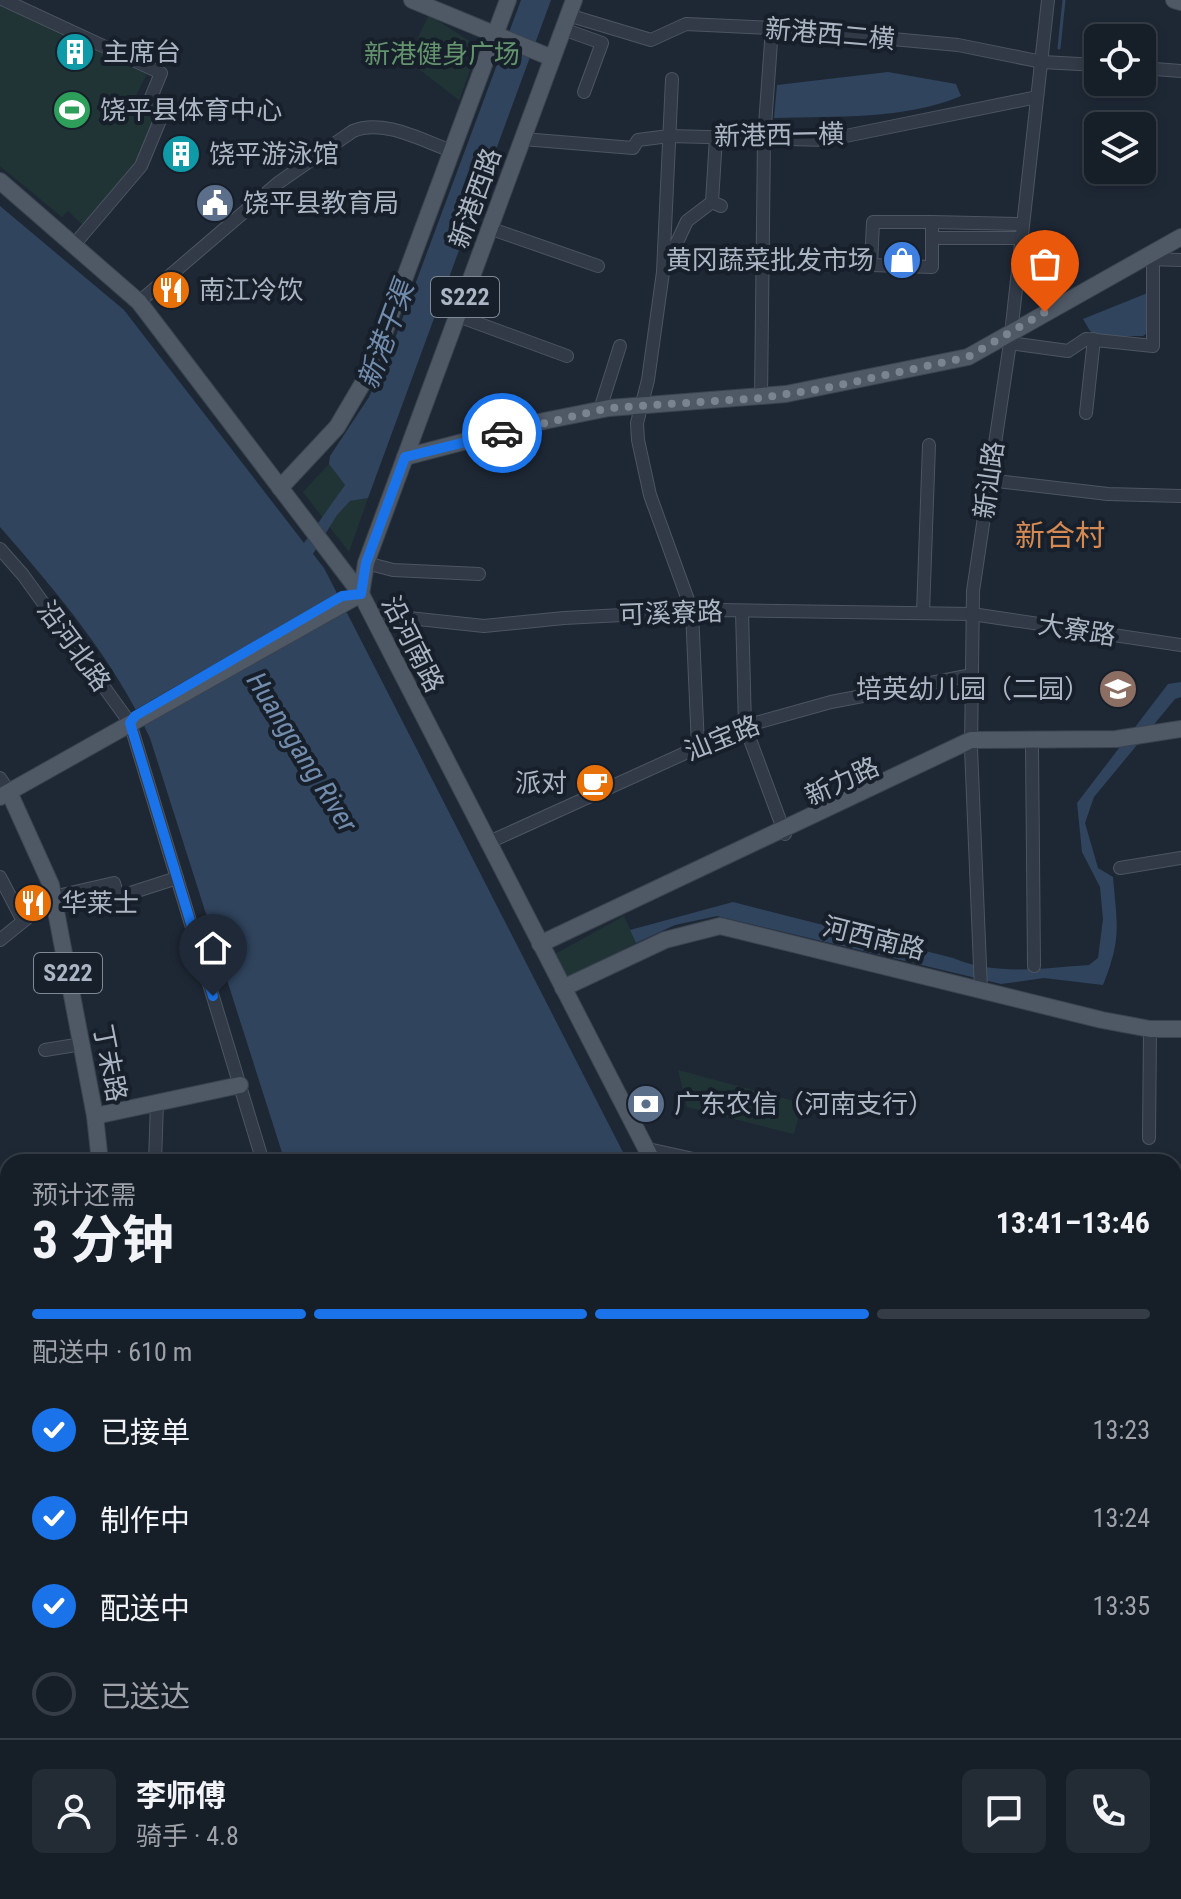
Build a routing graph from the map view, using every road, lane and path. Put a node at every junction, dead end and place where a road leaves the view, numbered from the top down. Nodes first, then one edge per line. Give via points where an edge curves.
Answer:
1 (4, 0) edge
2 (412, 0) edge
3 (508, 0) edge
4 (1048, 0) edge
5 (1174, 0) edge
6 (1181, 2) edge
7 (568, 14) edge
8 (772, 28) junction
9 (498, 37) junction
10 (545, 55) junction
11 (1042, 62) junction
12 (1084, 64) edge
13 (1156, 69) edge
14 (1181, 71) edge
15 (672, 79) dead end
16 (584, 92) dead end
17 (1037, 97) junction
18 (669, 136) junction
19 (716, 137) junction
20 (523, 139) junction
21 (764, 139) junction
22 (452, 151) junction
23 (0, 181) edge
24 (932, 222) junction
25 (489, 228) junction
26 (1021, 231) junction
27 (1181, 237) edge
28 (932, 238) junction
29 (73, 246) junction
30 (1150, 257) junction
31 (1181, 260) edge
32 (598, 266) dead end
33 (663, 272) junction
34 (139, 302) junction
35 (458, 316) junction
36 (1010, 337) junction
37 (1094, 339) junction
38 (620, 346) dead end
39 (567, 356) dead end
40 (761, 398) junction
41 (641, 406) junction
42 (603, 409) junction
43 (1086, 413) dead end
44 (929, 445) dead end
45 (405, 457) junction
46 (988, 480) junction
47 (280, 488) junction
48 (1181, 496) edge
49 (0, 549) edge
50 (366, 563) junction
51 (479, 574) dead end
52 (361, 594) junction
53 (692, 611) junction
54 (742, 611) junction
55 (923, 613) junction
56 (371, 614) junction
57 (972, 614) junction
58 (1181, 645) edge
59 (972, 675) junction
60 (130, 723) junction
61 (745, 726) junction
62 (1181, 729) edge
63 (1181, 735) edge
64 (1151, 737) junction
65 (1113, 743) junction
66 (971, 744) junction
67 (698, 746) junction
68 (1032, 747) junction
69 (3, 789) edge
70 (784, 831) junction
71 (487, 843) junction
72 (1181, 858) edge
73 (1120, 868) dead end
74 (0, 877) edge
75 (177, 878) junction
76 (53, 897) junction
77 (22, 919) junction
78 (0, 940) edge
79 (543, 948) junction
80 (1034, 966) dead end
81 (563, 988) junction
82 (981, 990) junction
83 (1150, 1029) junction
84 (1181, 1029) edge
85 (82, 1044) junction
86 (45, 1050) dead end
87 (240, 1085) junction
88 (157, 1102) junction
89 (95, 1116) junction
90 (1149, 1138) dead end
91 (99, 1154) edge
92 (155, 1154) edge
93 (261, 1154) edge
94 (649, 1154) edge

1 - 29 street via 161,73 150,100 163,113 141,166
2 - 9 main road
3 - 9 main road
4 - 11 street, 新汕路
5 - 6 main road
7 - 8 street, 新港西二横 via 651,40 686,24
7 - 10 main road, 新港西路 / S222
7 - 16 street via 602,43
8 - 11 street, 新港西二横 via 958,45
8 - 21 street
9 - 10 main road
9 - 22 main road
10 - 20 main road, 新港西路 / S222
11 - 12 street, 新港西二横
11 - 17 street, 新汕路
13 - 14 street
15 - 18 street
17 - 21 street, 新港西一横 via 826,140
17 - 26 street, 新汕路
18 - 19 street, 新港西一横
18 - 20 street, 新港西一横 via 638,140 633,148
18 - 33 street
19 - 21 street, 新港西一横
19 - 33 street via 717,204 687,221
20 - 25 main road, 新港西路 / S222
21 - 40 street
22 - 34 street via 367,125 353,131 278,183
22 - 47 main road via 370,371 337,427
23 - 29 main road, 沿河南路
24 - 26 street
24 - 28 street
24 - 28 street via 873,222 871,265 932,267
25 - 32 street
25 - 35 main road, 新港西路 / S222
26 - 28 street
26 - 36 street, 新汕路
27 - 30 main road
29 - 34 main road, 沿河南路
30 - 31 street
30 - 36 main road
30 - 37 street via 1153,346
33 - 41 street
34 - 47 main road, 沿河南路
35 - 39 street
35 - 45 main road, 新港西路 / S222
36 - 37 street via 1068,351
36 - 40 main road via 968,357
36 - 46 street, 新汕路
37 - 43 street
38 - 42 street
40 - 41 main road
41 - 42 main road
41 - 53 street via 637,423 644,471
42 - 45 main road
44 - 55 street
45 - 50 main road, 新港西路 / S222
46 - 48 street via 1108,494
46 - 57 street, 新汕路
47 - 52 main road, 沿河南路
49 - 60 street, 沿河北路
50 - 51 street via 393,570
50 - 52 main road, 新港西路 / S222
52 - 56 main road, 沿河南路
52 - 60 main road, S222 via 342,596
53 - 54 street, 可溪寮路
53 - 56 street, 可溪寮路 via 484,626
53 - 67 street
54 - 55 street, 可溪寮路
54 - 61 street
55 - 57 street, 可溪寮路
56 - 71 main road, 沿河南路
57 - 58 street, 大寮路
57 - 59 street, 新汕路
59 - 61 street, 汕宝路 via 831,702
59 - 66 street, 新汕路
60 - 69 main road, S222
60 - 75 street, 沿河北路
61 - 67 street, 汕宝路
61 - 70 street
62 - 64 main road
63 - 64 main road, 新力路
64 - 65 main road, 新力路
65 - 66 main road
65 - 68 main road, 新力路
66 - 68 main road, 新力路
66 - 70 main road, 新力路
66 - 82 street, 新汕路
67 - 71 street, 汕宝路
68 - 80 street
69 - 76 main road, 丁未路 / S222
70 - 79 main road, 新力路
71 - 79 main road, 沿河南路
72 - 73 street
74 - 77 street
75 - 76 street via 118,897 114,883
75 - 87 street, 沿河北路
76 - 77 street
76 - 85 main road, 丁未路 / S222
77 - 78 street
79 - 81 main road, 沿河南路
81 - 82 main road, 河西南路 via 665,940 720,926
81 - 94 main road, 沿河南路
82 - 83 main road, 河西南路
83 - 84 main road, 河西南路
83 - 90 street
85 - 86 street
85 - 89 main road, 丁未路 / S222
87 - 88 main road
87 - 93 street, 沿河北路
88 - 89 main road
88 - 92 street
89 - 91 main road, 丁未路 / S222

